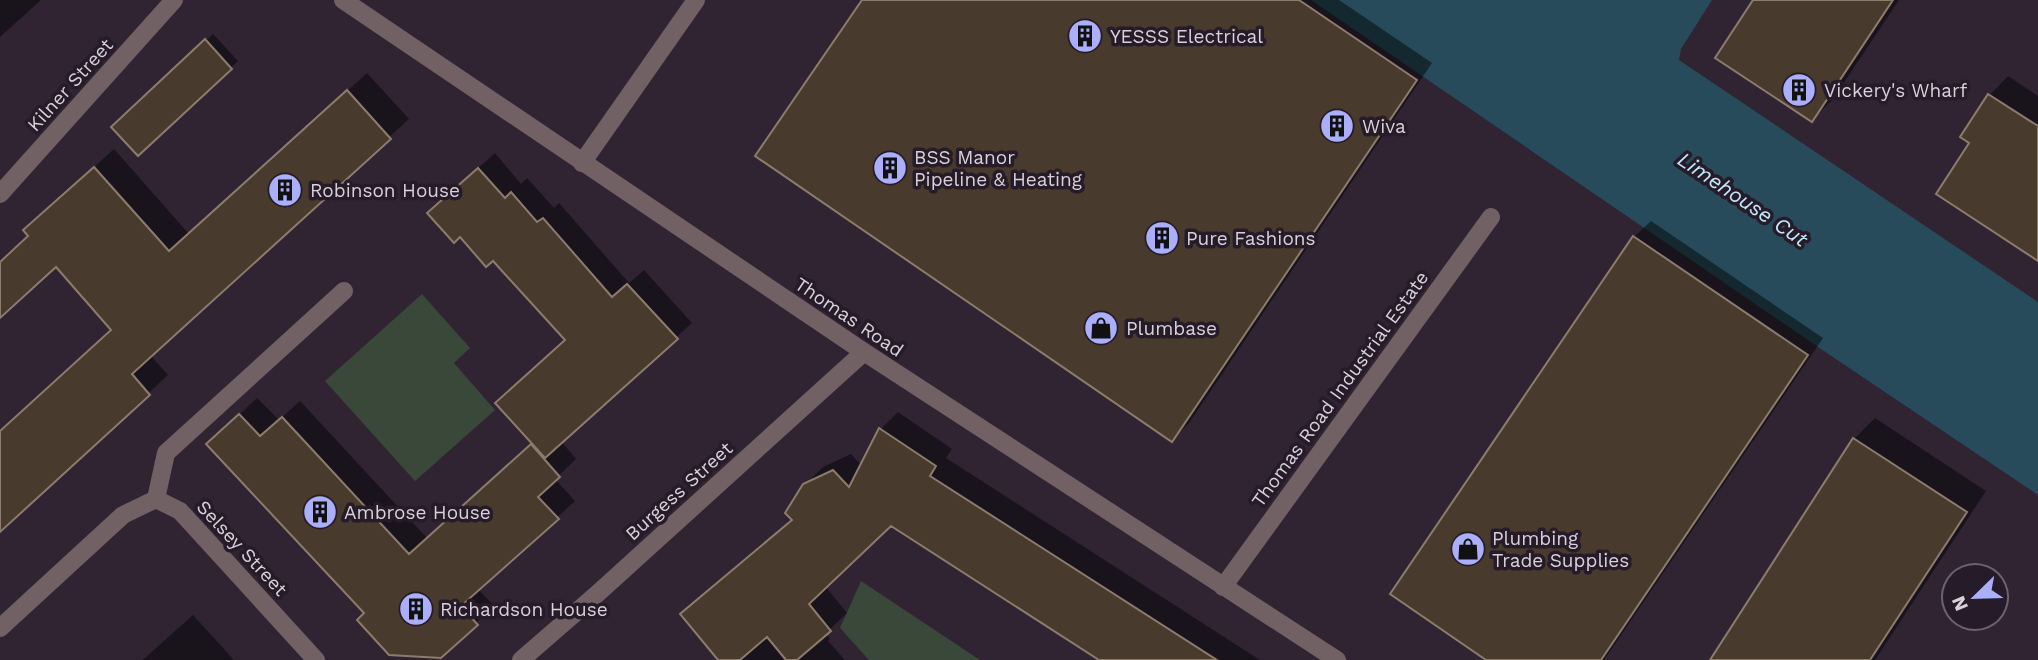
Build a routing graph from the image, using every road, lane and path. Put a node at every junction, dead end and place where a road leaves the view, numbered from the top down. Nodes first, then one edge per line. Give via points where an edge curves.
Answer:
1 (344, 0) edge
2 (696, 0) edge
3 (170, 1) edge
4 (582, 163) junction
5 (0, 194) edge
6 (1490, 217) dead end
7 (344, 291) dead end
8 (864, 352) junction
9 (156, 499) junction
10 (1223, 587) junction
11 (0, 628) edge
12 (316, 660) edge
13 (521, 660) edge
14 (1337, 660) edge

1 - 4 street, Thomas Road
2 - 4 street
3 - 5 street, Kilner Street
4 - 8 street, Thomas Road
6 - 10 street, Thomas Road Industrial Estate
7 - 9 street via 166,453
8 - 10 street, Thomas Road
8 - 13 street, Burgess Street
9 - 11 street via 122,515
9 - 12 street, Selsey Street via 180,511
10 - 14 street, Thomas Road

